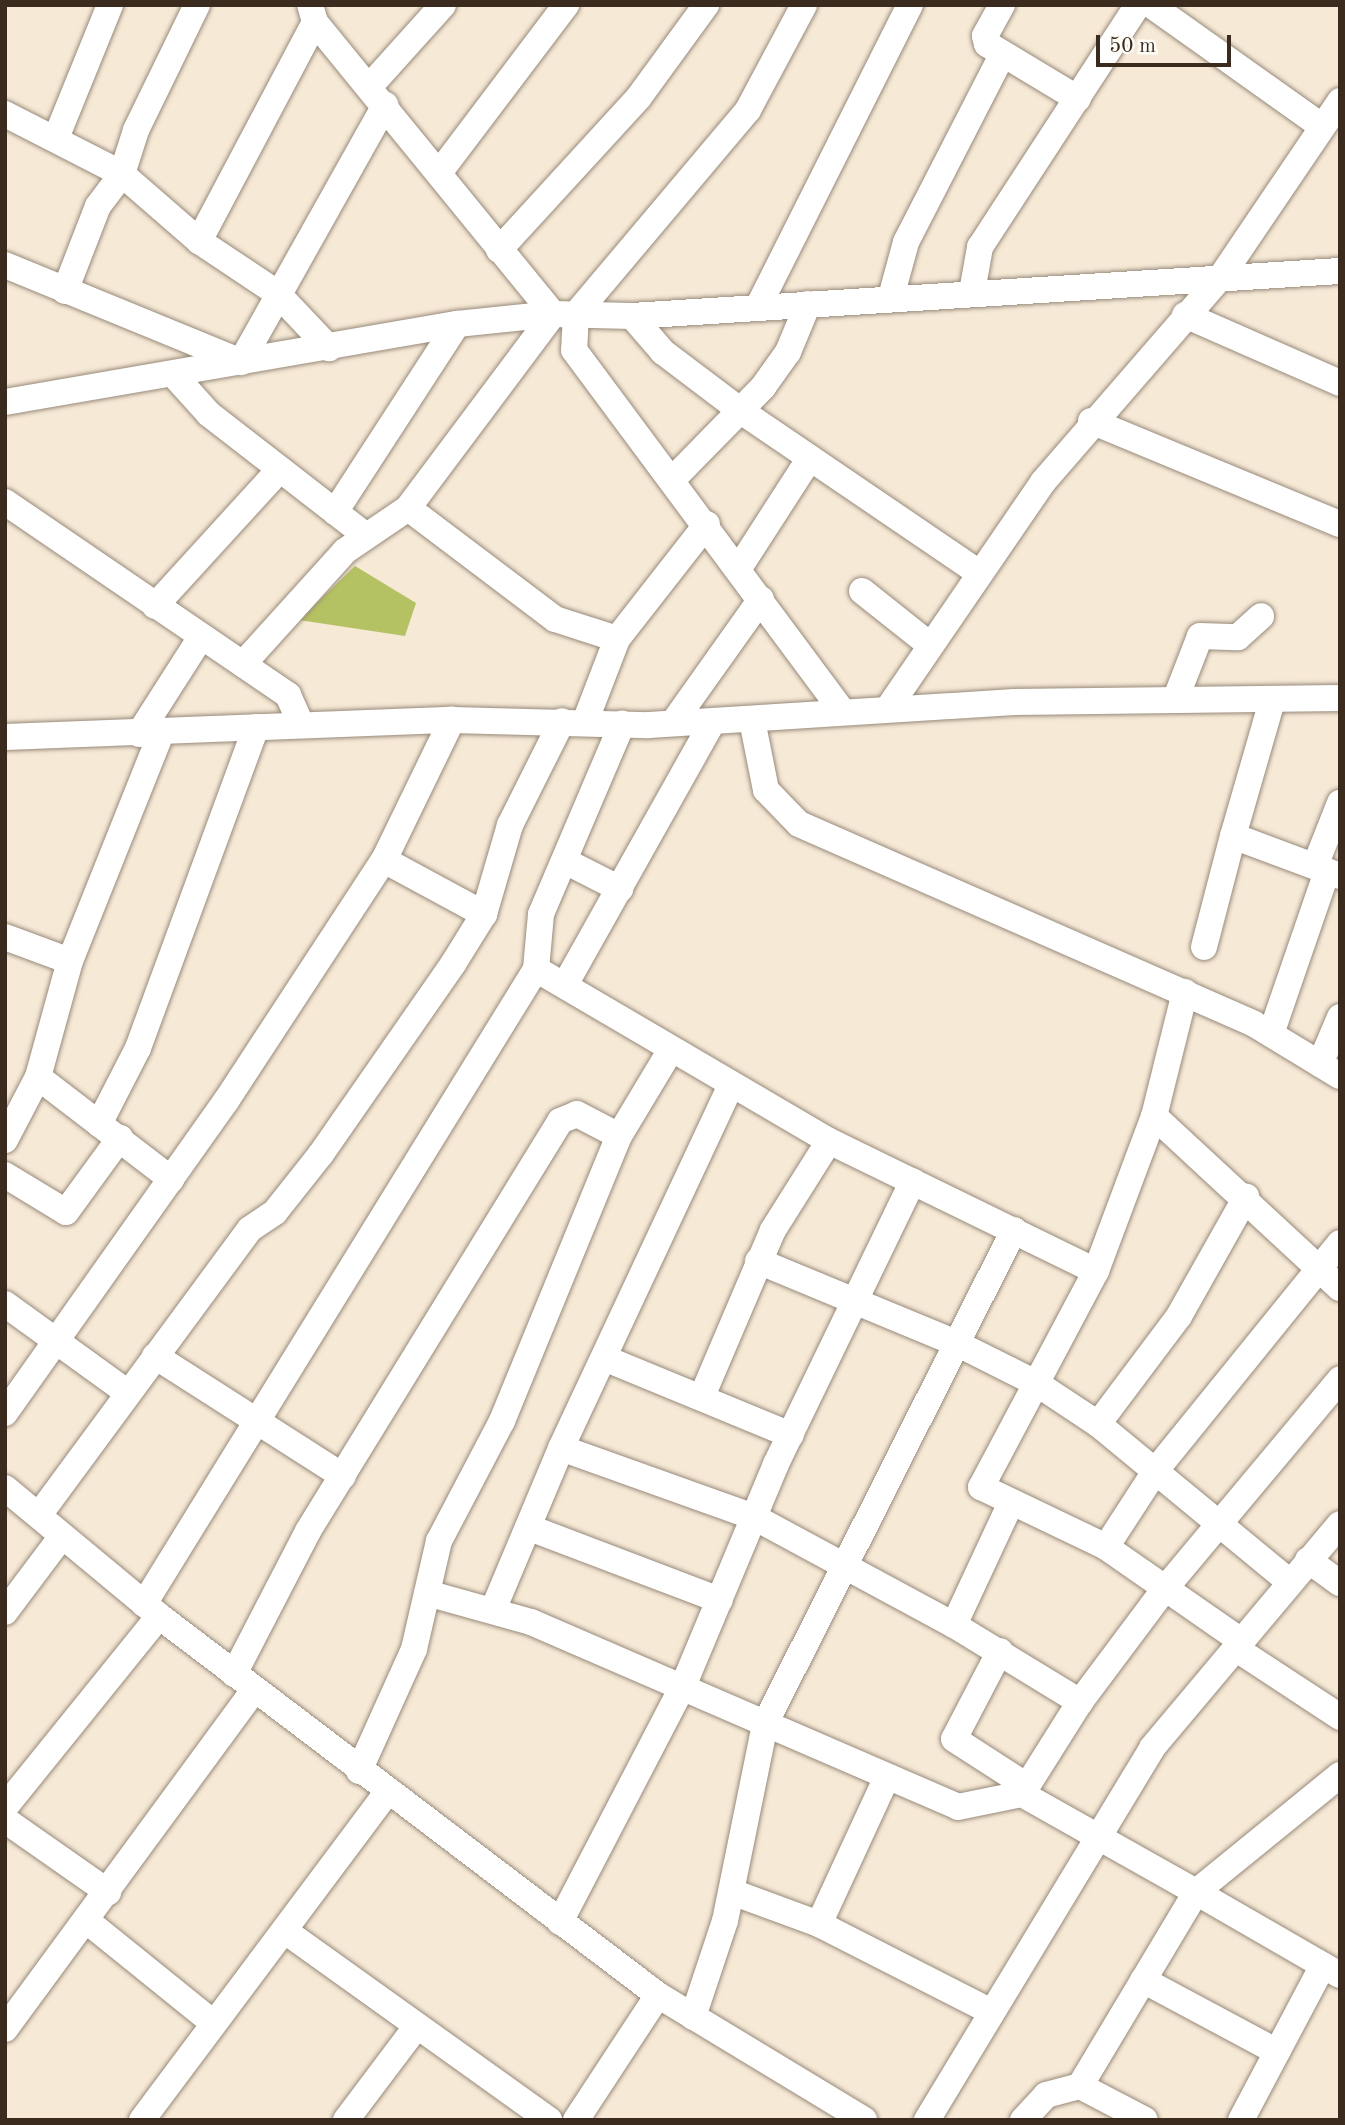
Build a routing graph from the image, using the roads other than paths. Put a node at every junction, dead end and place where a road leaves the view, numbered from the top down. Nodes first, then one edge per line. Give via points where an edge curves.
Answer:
1 (110, 5) edge
2 (197, 5) edge
3 (443, 5) edge
4 (566, 5) edge
5 (706, 5) edge
6 (804, 5) edge
7 (910, 5) edge
8 (1002, 5) edge
9 (1135, 7) edge
10 (312, 14) edge
11 (1002, 55) junction
12 (377, 95) junction
13 (1079, 99) junction
14 (1340, 101) edge
15 (5, 114) edge
16 (1320, 125) junction
17 (55, 138) junction
18 (439, 173) junction
19 (122, 174) junction
20 (199, 240) junction
21 (499, 250) junction
22 (5, 265) edge
23 (1340, 271) edge
24 (1223, 274) junction
25 (65, 291) junction
26 (972, 292) junction
27 (277, 293) junction
28 (891, 297) junction
29 (808, 304) junction
30 (759, 305) junction
31 (564, 314) junction
32 (1185, 315) junction
33 (632, 316) junction
34 (457, 324) junction
35 (329, 348) junction
36 (241, 362) junction
37 (173, 374) junction
38 (1340, 383) edge
39 (5, 402) edge
40 (741, 411) junction
41 (1091, 421) junction
42 (810, 458) junction
43 (280, 469) junction
44 (673, 479) junction
45 (5, 502) edge
46 (408, 508) junction
47 (335, 512) junction
48 (707, 524) junction
49 (1340, 524) edge
50 (365, 536) junction
51 (739, 568) junction
52 (979, 573) junction
53 (862, 591) dead end
54 (761, 599) junction
55 (155, 606) junction
56 (1261, 616) dead end
57 (201, 637) junction
58 (617, 639) junction
59 (930, 645) junction
60 (243, 664) junction
61 (1176, 698) junction
62 (1272, 701) junction
63 (1332, 704) edge
64 (889, 707) junction
65 (843, 712) junction
66 (452, 720) junction
67 (752, 720) junction
68 (713, 721) junction
69 (573, 722) junction
70 (673, 723) junction
71 (301, 724) junction
72 (622, 724) junction
73 (256, 727) junction
74 (150, 734) junction
75 (5, 737) edge
76 (1340, 803) edge
77 (1233, 836) junction
78 (384, 860) junction
79 (565, 862) junction
80 (1327, 871) edge
81 (620, 889) junction
82 (484, 914) junction
83 (5, 937) edge
84 (1204, 947) dead end
85 (70, 961) junction
86 (536, 969) junction
87 (566, 983) junction
88 (1185, 992) junction
89 (1340, 1017) edge
90 (1271, 1034) junction
91 (670, 1051) junction
92 (1330, 1070) edge
93 (38, 1077) junction
94 (732, 1085) junction
95 (1153, 1116) junction
96 (110, 1131) junction
97 (619, 1136) junction
98 (5, 1140) edge
99 (829, 1140) junction
100 (5, 1175) edge
101 (171, 1178) junction
102 (913, 1181) junction
103 (1246, 1197) junction
104 (1014, 1230) junction
105 (1340, 1243) edge
106 (758, 1261) junction
107 (1324, 1267) junction
108 (1096, 1271) junction
109 (1340, 1288) edge
110 (5, 1304) edge
111 (856, 1306) junction
112 (59, 1337) junction
113 (956, 1343) junction
114 (155, 1356) junction
115 (604, 1358) junction
116 (1340, 1379) edge
117 (1035, 1384) junction
118 (128, 1393) junction
119 (703, 1394) junction
120 (5, 1413) edge
121 (254, 1423) junction
122 (1098, 1424) junction
123 (791, 1435) junction
124 (561, 1448) junction
125 (1156, 1470) junction
126 (343, 1476) junction
127 (5, 1488) edge
128 (1010, 1505) junction
129 (39, 1515) junction
130 (754, 1517) junction
131 (1218, 1522) junction
132 (1340, 1524) edge
133 (530, 1528) junction
134 (62, 1536) junction
135 (1106, 1547) junction
136 (1308, 1560) junction
137 (842, 1563) junction
138 (1290, 1582) junction
139 (1340, 1583) edge
140 (1163, 1591) junction
141 (427, 1593) junction
142 (720, 1600) junction
143 (151, 1610) junction
144 (493, 1610) junction
145 (5, 1612) edge
146 (954, 1625) junction
147 (1238, 1644) junction
148 (1000, 1651) junction
149 (244, 1682) junction
150 (684, 1685) junction
151 (1080, 1702) junction
152 (1340, 1717) edge
153 (765, 1724) junction
154 (359, 1771) junction
155 (1340, 1775) edge
156 (887, 1777) junction
157 (1024, 1790) junction
158 (387, 1792) junction
159 (5, 1807) edge
160 (5, 1819) edge
161 (1097, 1839) junction
162 (108, 1892) junction
163 (732, 1892) junction
164 (1196, 1892) junction
165 (87, 1920) junction
166 (560, 1922) junction
167 (819, 1924) junction
168 (285, 1931) junction
169 (1331, 1970) edge
170 (1143, 1980) junction
171 (658, 1995) junction
172 (992, 2011) junction
173 (693, 2017) junction
174 (212, 2022) junction
175 (416, 2027) junction
176 (5, 2029) edge
177 (1277, 2052) junction
178 (1080, 2086) junction
179 (142, 2120) edge
180 (346, 2120) edge
181 (550, 2120) edge
182 (576, 2120) edge
183 (864, 2120) edge
184 (927, 2120) edge
185 (1023, 2120) edge
186 (1145, 2120) edge
187 (1241, 2120) edge

1 - 17 street
2 - 19 street via 136,130
3 - 12 street
4 - 18 street
5 - 21 street via 639,97
6 - 31 street via 748,110
7 - 30 street
8 - 11 street via 985,40
9 - 13 street
9 - 16 street
10 - 12 street
10 - 20 street
11 - 13 street
11 - 28 street via 906,242
12 - 18 street
12 - 27 street
13 - 26 street via 980,247
14 - 16 street
15 - 17 street
16 - 24 street
17 - 19 street
18 - 21 street
19 - 20 street
19 - 25 street via 99,206
20 - 27 street
21 - 31 street
22 - 25 street
23 - 24 street
24 - 26 street
24 - 32 street
25 - 36 street
26 - 28 street
27 - 35 street
27 - 36 street
28 - 29 street
29 - 30 street
29 - 40 street via 788,352
30 - 33 street
31 - 33 street
31 - 34 street
31 - 44 street via 574,350
31 - 46 street
32 - 38 street
32 - 41 street
33 - 40 street via 663,352
34 - 35 street
34 - 47 street
35 - 36 street
36 - 37 street
37 - 39 street
37 - 43 street via 209,414
40 - 42 street
40 - 44 street
41 - 49 street
41 - 52 street
42 - 51 street
42 - 52 street
43 - 47 street
43 - 55 street
44 - 48 street
45 - 55 street
46 - 50 street
46 - 58 street via 555,619
47 - 50 street
48 - 51 street
48 - 58 street
50 - 60 street
51 - 54 street
52 - 59 street
53 - 59 street
54 - 65 street
54 - 70 street
55 - 57 street
56 - 61 street via 1238,637 1200,636
57 - 60 street
57 - 74 street
58 - 69 street
59 - 64 street
60 - 71 street via 293,700
61 - 62 street
61 - 64 street
62 - 63 street
62 - 77 street
64 - 65 street
65 - 67 street
66 - 69 street
66 - 71 street
66 - 78 street
67 - 68 street
67 - 88 street via 766,790 799,824
68 - 70 street
68 - 81 street
69 - 72 street
69 - 82 street via 510,825
70 - 72 street
71 - 73 street
72 - 79 street
73 - 74 street
73 - 96 street
74 - 75 street
74 - 85 street
76 - 80 street
77 - 80 street
77 - 84 street
78 - 82 street
78 - 101 street
79 - 81 street
79 - 86 street via 536,933
80 - 90 street
81 - 87 street
82 - 114 street via 321,1154 275,1212 250,1229
83 - 85 street
85 - 93 street
86 - 87 street
86 - 121 street
87 - 91 street
88 - 90 street
88 - 95 street
89 - 92 street
90 - 92 street
91 - 94 street
91 - 97 street
93 - 96 street
93 - 98 street
94 - 99 street
94 - 115 street
95 - 103 street
95 - 108 street
96 - 100 street via 66,1212
96 - 101 street
97 - 126 street via 577,1114 560,1121
97 - 141 street via 502,1421 439,1541
99 - 102 street
99 - 106 street
101 - 112 street
102 - 104 street
102 - 111 street
103 - 107 street
103 - 122 street via 1178,1316
104 - 108 street
104 - 113 street
105 - 107 street
106 - 111 street
106 - 119 street
107 - 109 street
107 - 125 street
108 - 117 street
110 - 112 street
111 - 113 street
111 - 123 street
112 - 118 street
112 - 120 street
113 - 117 street
113 - 137 street
114 - 118 street
114 - 121 street
115 - 119 street
115 - 124 street
116 - 131 street
117 - 122 street
117 - 128 street via 981,1478 985,1492
118 - 129 street
119 - 123 street
121 - 126 street
121 - 143 street
122 - 125 street
123 - 130 street
124 - 130 street
124 - 133 street
125 - 131 street
125 - 135 street
126 - 149 street
127 - 129 street
128 - 135 street
128 - 146 street
129 - 134 street
130 - 137 street
130 - 142 street
131 - 138 street
131 - 140 street
132 - 136 street
133 - 142 street
133 - 144 street
134 - 143 street
134 - 145 street
135 - 140 street
136 - 138 street
136 - 139 street
137 - 146 street
137 - 153 street
138 - 147 street
140 - 147 street
140 - 151 street
141 - 144 street
141 - 154 street via 414,1649
142 - 150 street
143 - 149 street
143 - 159 street
144 - 150 street
146 - 148 street
147 - 152 street
147 - 161 street via 1152,1748
148 - 151 street
148 - 157 street via 954,1739
149 - 154 street
149 - 162 street
150 - 153 street
150 - 166 street
151 - 157 street
153 - 156 street
153 - 163 street
154 - 158 street
155 - 164 street
156 - 157 street via 958,1807
156 - 167 street
157 - 161 street
158 - 166 street
158 - 168 street
160 - 162 street
161 - 164 street
161 - 172 street
162 - 165 street
163 - 167 street
163 - 173 street
164 - 169 street
164 - 170 street
165 - 174 street
165 - 176 street
166 - 171 street
167 - 172 street
168 - 174 street
168 - 175 street
169 - 177 street
170 - 177 street
170 - 178 street
171 - 173 street
171 - 182 street
172 - 184 street
173 - 183 street
174 - 179 street
175 - 180 street
175 - 181 street
177 - 187 street
178 - 185 street via 1046,2095
178 - 186 street via 1095,2088

